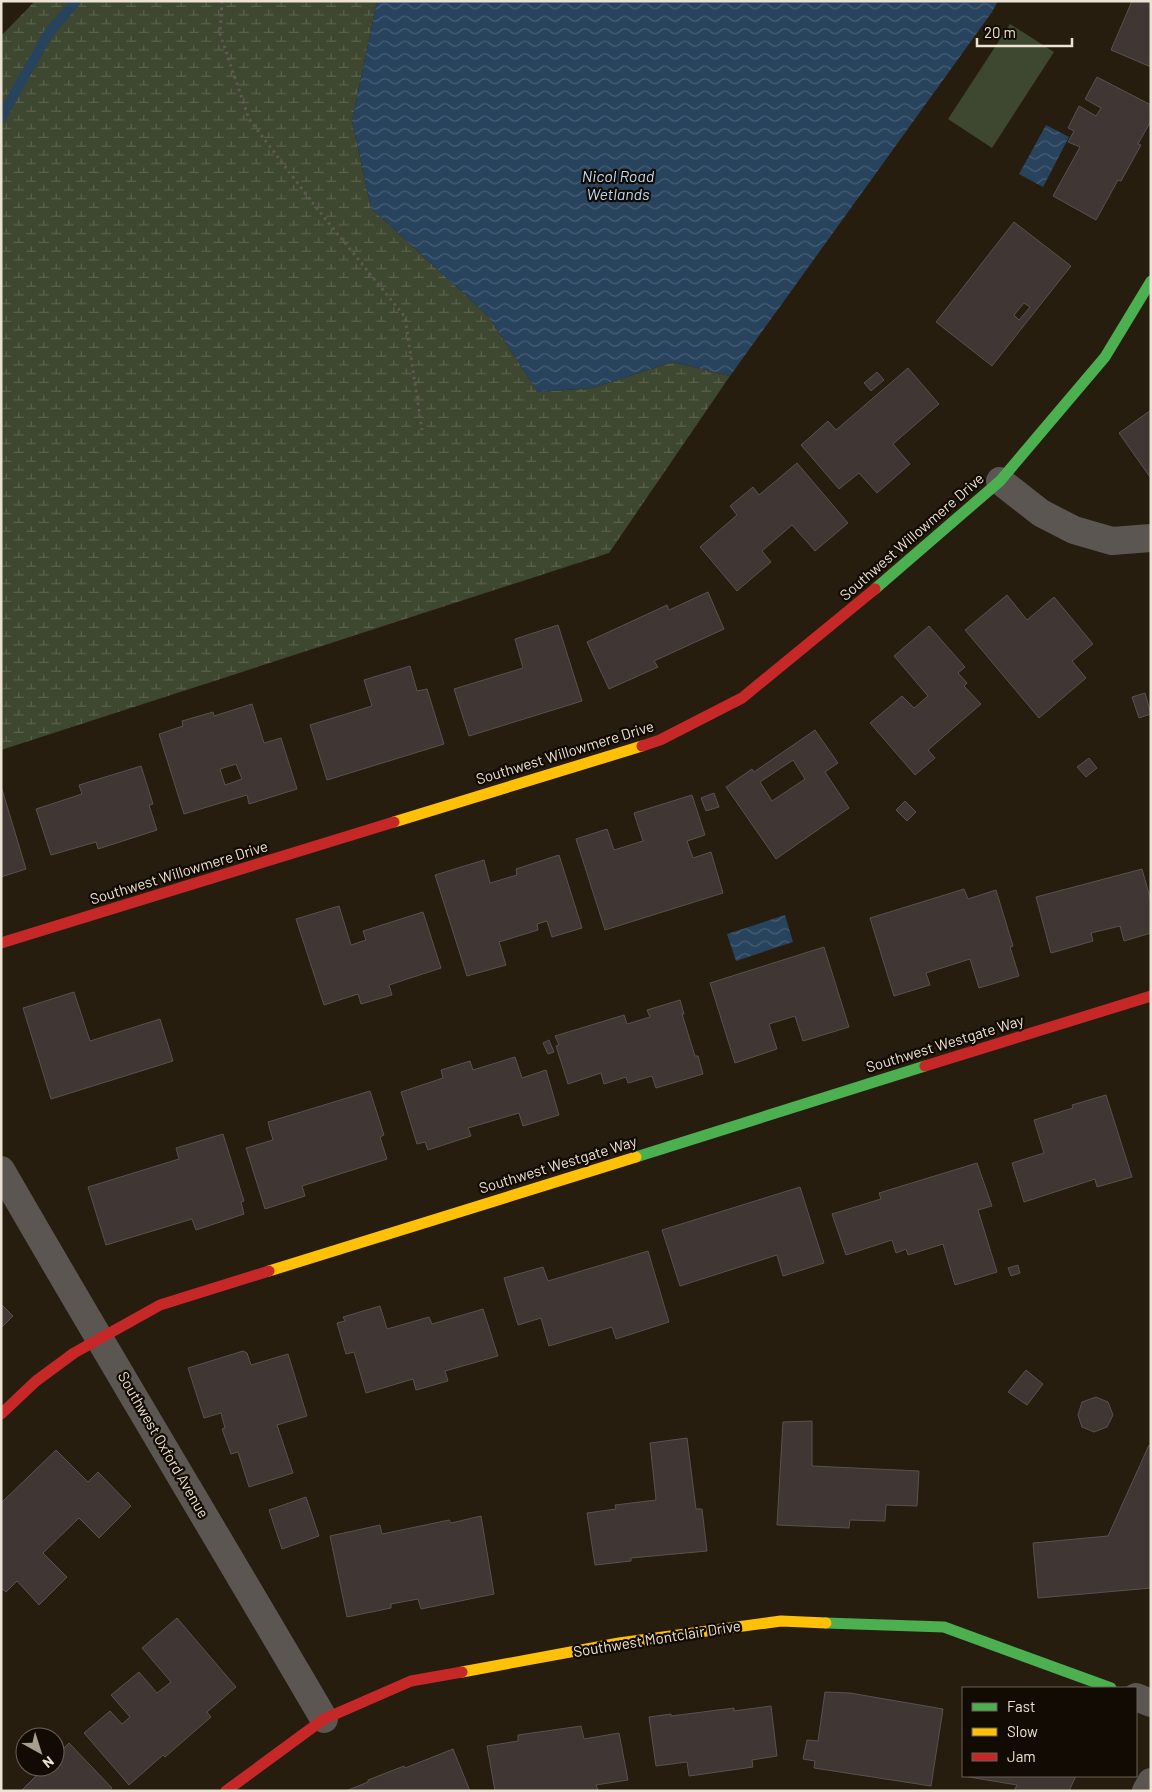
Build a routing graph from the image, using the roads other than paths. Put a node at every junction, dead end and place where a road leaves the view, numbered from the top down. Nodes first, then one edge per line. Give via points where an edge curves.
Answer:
1 (1151, 281) edge
2 (1000, 481) junction
3 (1151, 538) edge
4 (1, 943) edge
5 (1151, 996) edge
6 (1, 1170) edge
7 (99, 1338) junction
8 (1, 1414) edge
9 (1108, 1687) edge
10 (1137, 1697) edge
11 (1151, 1703) edge
12 (324, 1719) junction
13 (1151, 1782) edge
14 (226, 1791) edge
15 (1146, 1791) edge

1 - 2 street, Southwest Willowmere Drive via 1105,357
2 - 3 street via 1041,513 1074,530 1112,541
2 - 4 street, Southwest Willowmere Drive via 742,698 660,740
5 - 7 street, Southwest Westgate Way via 160,1305
6 - 7 street, Southwest Oxford Avenue
7 - 8 street, Southwest Westgate Way via 36,1381
7 - 12 street, Southwest Oxford Avenue
9 - 12 street, Southwest Montclair Drive via 944,1627 781,1620 619,1643 411,1681
10 - 11 street
12 - 14 street, Southwest Montclair Drive
13 - 15 street

